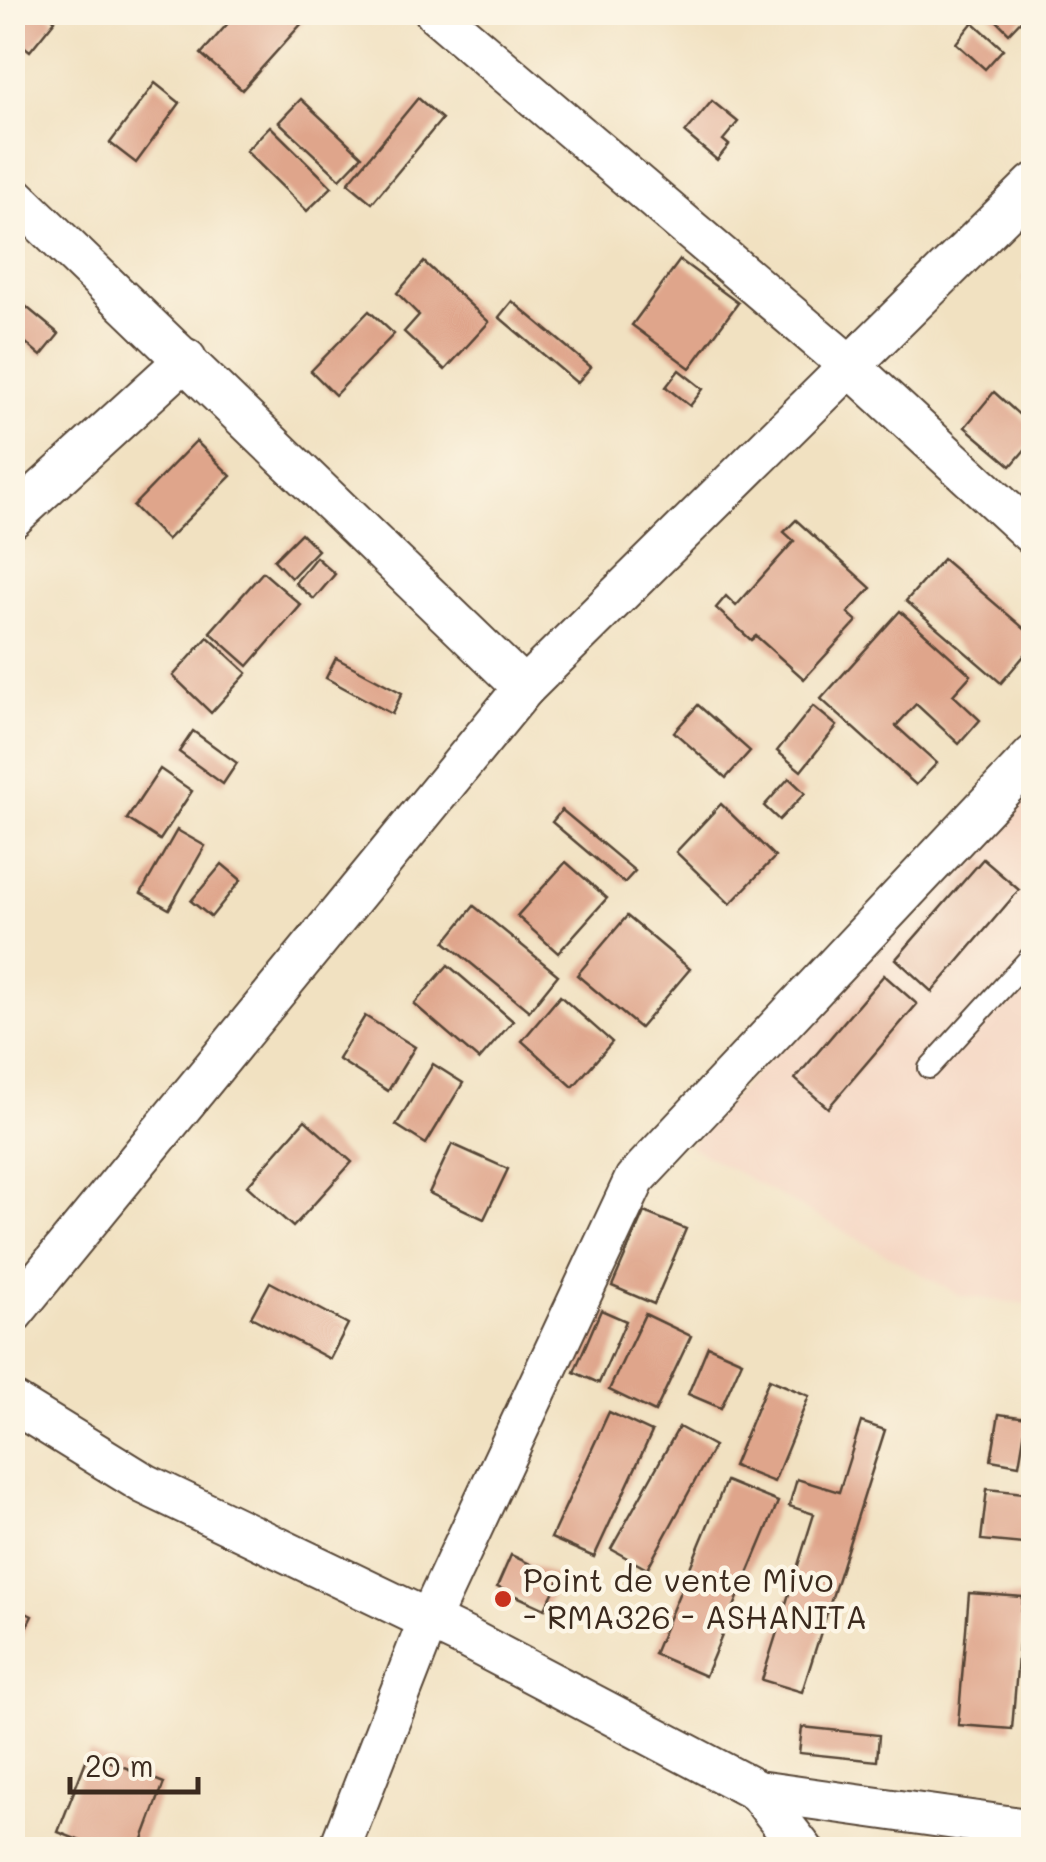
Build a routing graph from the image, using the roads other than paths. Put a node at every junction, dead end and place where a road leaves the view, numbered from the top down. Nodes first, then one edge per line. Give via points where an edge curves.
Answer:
1 (449, 17) edge
2 (1034, 184) edge
3 (12, 194) edge
4 (186, 359) junction
5 (850, 366) junction
6 (12, 518) edge
7 (1034, 536) edge
8 (524, 688) junction
9 (1034, 754) edge
10 (1034, 953) edge
11 (928, 1068) dead end
12 (12, 1314) edge
13 (12, 1402) edge
14 (428, 1622) junction
15 (757, 1791) junction
16 (1034, 1830) edge
17 (339, 1850) edge
18 (803, 1850) edge

1 - 5 street
2 - 5 street
3 - 4 street
4 - 6 street
4 - 8 street
5 - 7 street
5 - 8 street
8 - 12 street
9 - 14 street via 635,1178
10 - 11 lane
13 - 14 street via 145,1484
14 - 15 street
14 - 17 street
15 - 16 street
15 - 18 street

